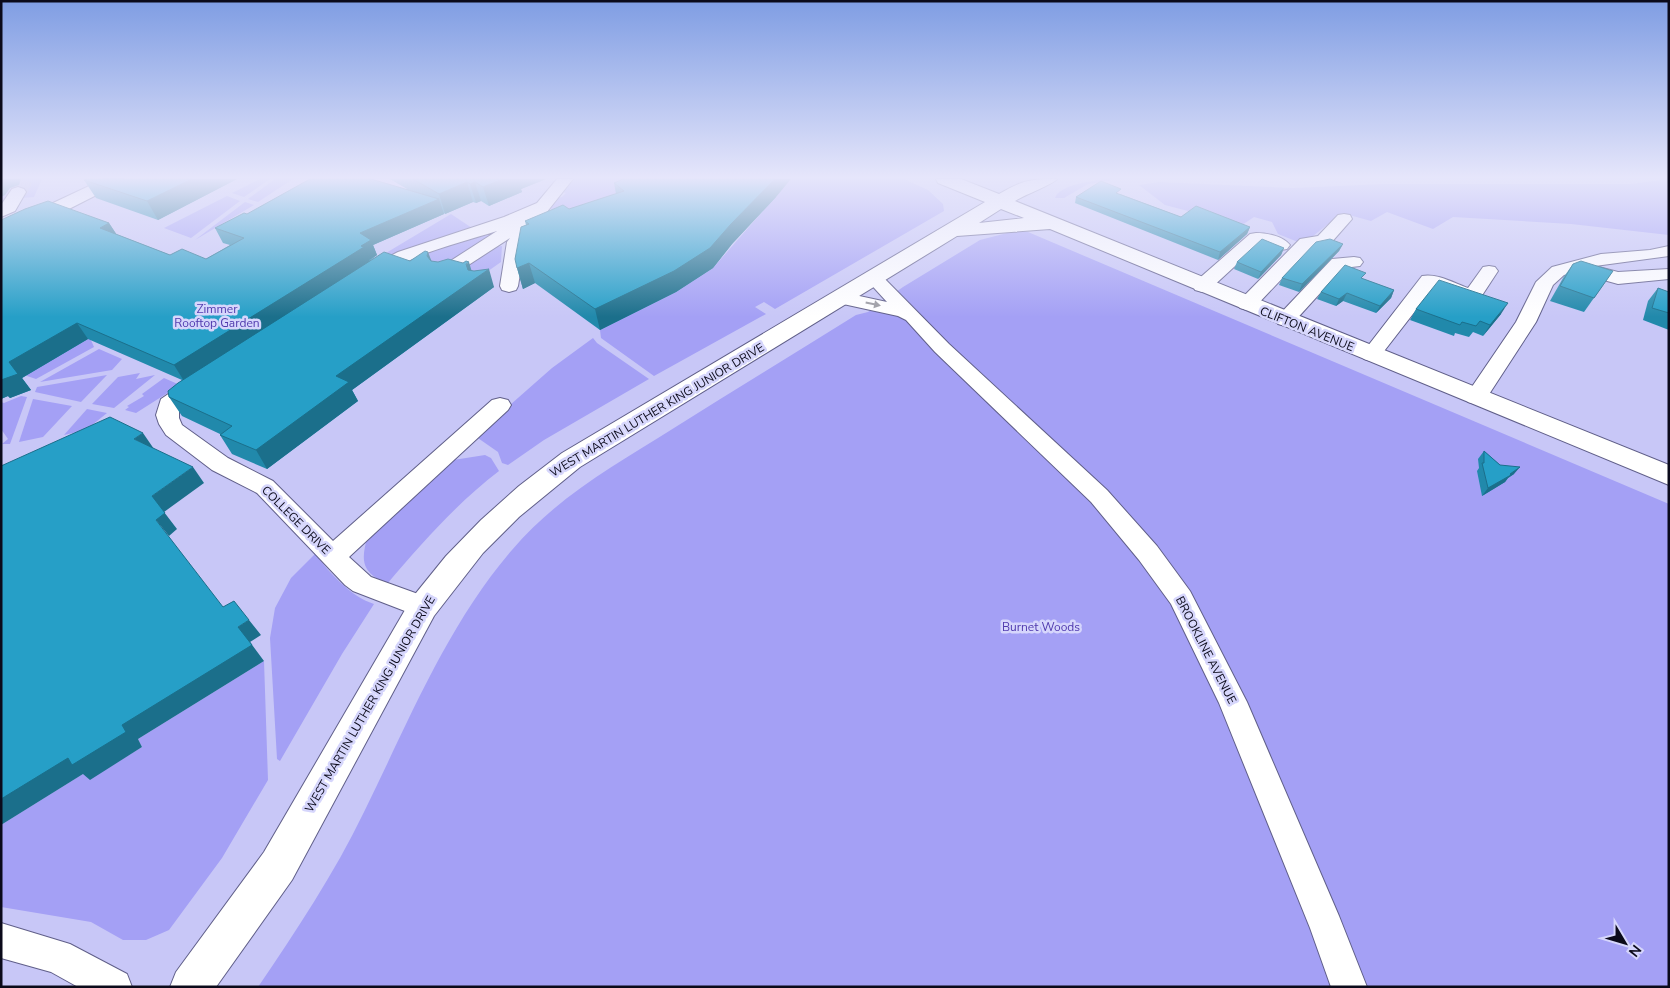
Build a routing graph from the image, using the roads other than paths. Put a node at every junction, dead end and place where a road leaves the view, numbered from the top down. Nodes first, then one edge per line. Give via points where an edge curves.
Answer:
1 (498, 225) edge
2 (520, 225) edge
3 (527, 225) edge
4 (954, 225) edge
5 (962, 225) edge
6 (1017, 225) edge
7 (1036, 225) edge
8 (1056, 225) edge
9 (1076, 225) edge
10 (1338, 225) edge
11 (949, 233) junction
12 (1085, 237) junction
13 (1281, 245) edge
14 (1669, 251) edge
15 (512, 262) junction
16 (1354, 262) dead end
17 (1572, 265) junction
18 (1489, 271) dead end
19 (444, 273) edge
20 (1669, 274) edge
21 (492, 276) dead end
22 (874, 278) junction
23 (361, 279) edge
24 (509, 286) dead end
25 (1202, 286) junction
26 (841, 298) junction
27 (1247, 304) junction
28 (904, 311) junction
29 (1284, 320) junction
30 (1371, 355) junction
31 (216, 372) edge
32 (1476, 398) junction
33 (500, 406) dead end
34 (1669, 476) edge
35 (333, 556) junction
36 (423, 607) junction
37 (1, 940) edge
38 (114, 987) edge
39 (191, 987) edge
40 (1349, 987) edge

1 - 23 street via 404,256
2 - 19 street via 504,232
3 - 15 street via 516,242
4 - 11 main road
5 - 11 main road, WEST MARTIN LUTHER KING JUNIOR DRIVE
6 - 11 main road
7 - 12 main road
8 - 12 main road, CLIFTON AVENUE
9 - 12 main road
10 - 27 street via 1324,240 1306,244
11 - 22 main road, WEST MARTIN LUTHER KING JUNIOR DRIVE
12 - 25 main road, CLIFTON AVENUE
13 - 25 street via 1256,238
14 - 17 street
15 - 21 street
15 - 24 street
16 - 29 street via 1338,264
17 - 20 street via 1618,278
17 - 32 street via 1558,270 1545,282 1526,322
18 - 30 street via 1472,296 1429,280
22 - 26 main road, WEST MARTIN LUTHER KING JUNIOR DRIVE
22 - 28 street, BROOKLINE AVENUE
25 - 27 main road, CLIFTON AVENUE
26 -> 28 street, BROOKLINE AVENUE
26 - 36 main road, WEST MARTIN LUTHER KING JUNIOR DRIVE via 571,460 535,485 482,534 451,568
27 - 29 main road, CLIFTON AVENUE
28 - 40 street, BROOKLINE AVENUE via 913,316 942,348 1099,496 1181,598 1233,702
29 - 30 main road, CLIFTON AVENUE
30 - 32 main road, CLIFTON AVENUE
31 - 35 street, COLLEGE DRIVE via 169,404 169,424 220,464 265,487
32 - 34 main road, CLIFTON AVENUE
33 - 35 street
35 - 36 street, COLLEGE DRIVE via 362,584
36 - 39 main road, WEST MARTIN LUTHER KING JUNIOR DRIVE via 278,866
37 - 38 street via 58,956

